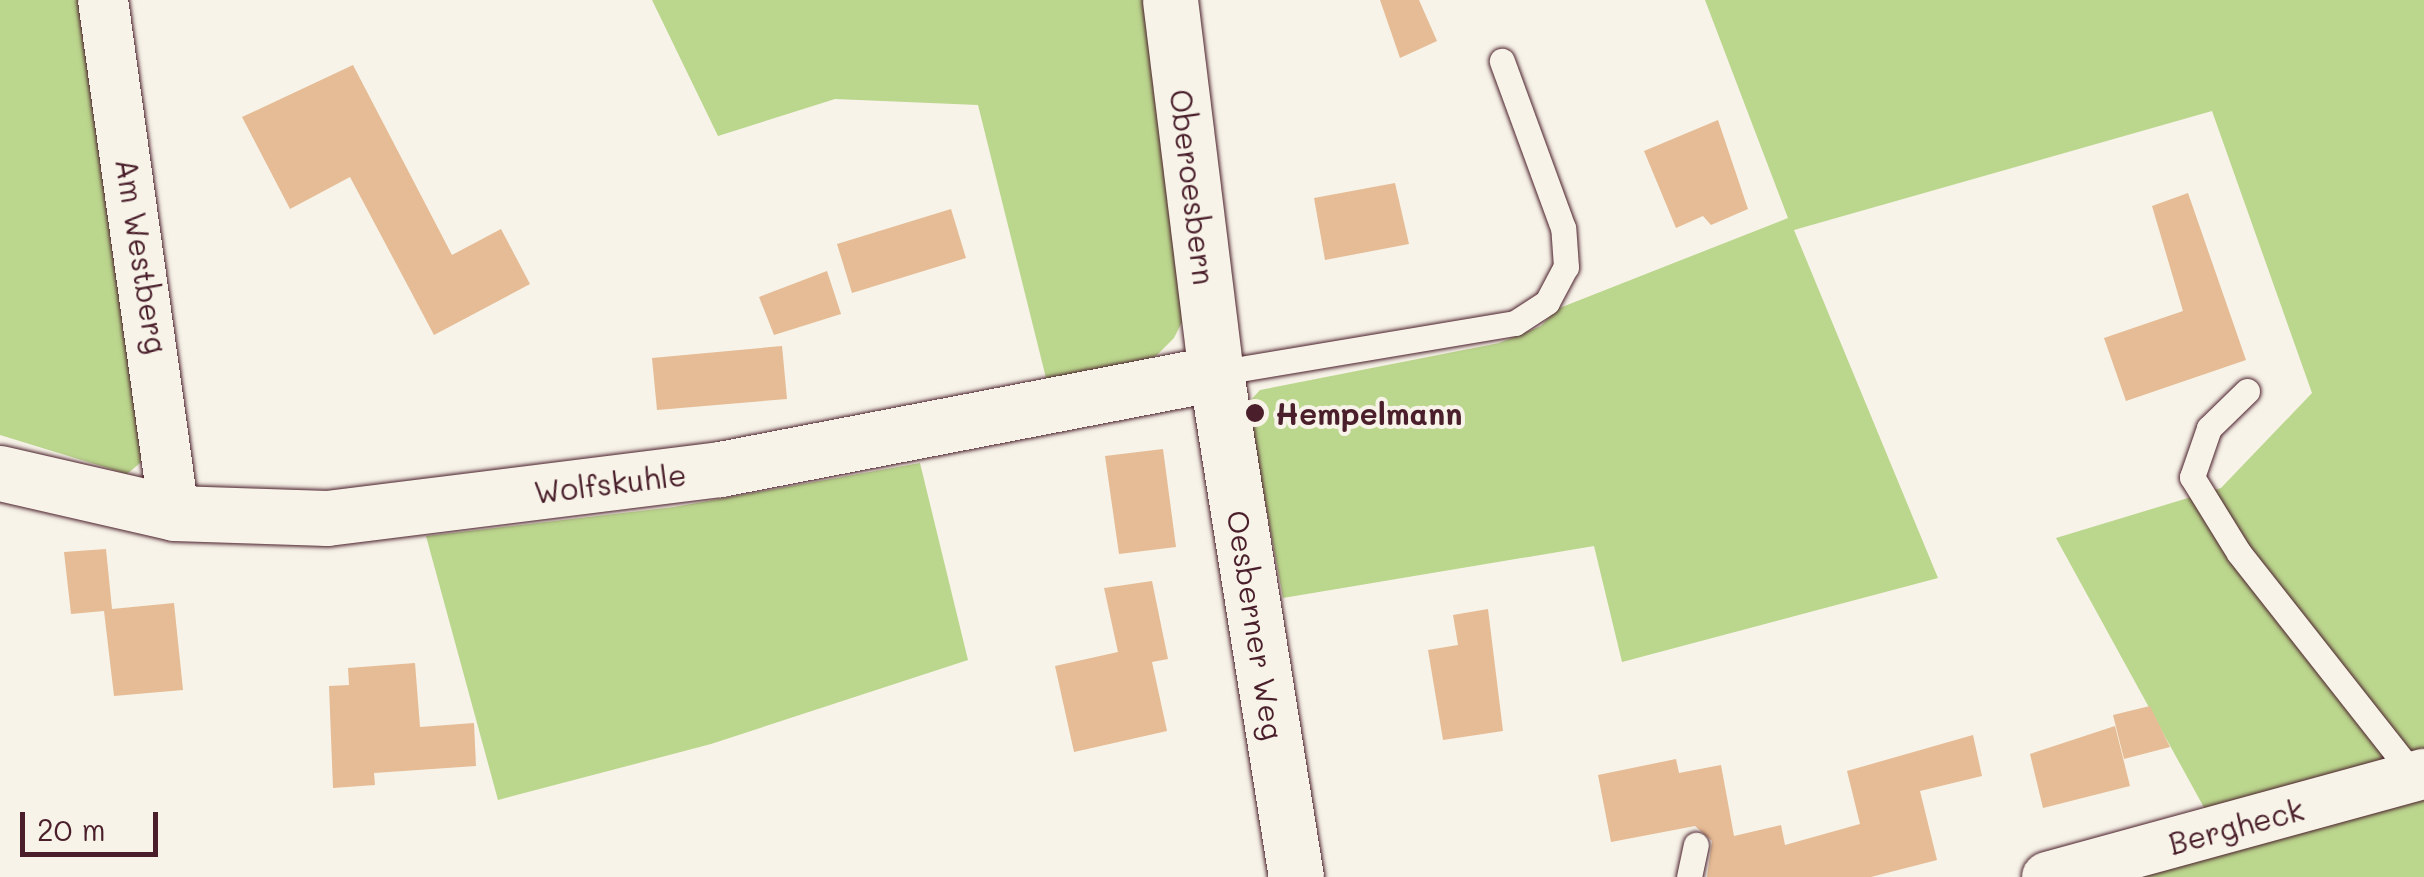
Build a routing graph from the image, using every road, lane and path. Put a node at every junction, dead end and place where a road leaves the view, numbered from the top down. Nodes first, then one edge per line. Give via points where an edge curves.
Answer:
1 (104, 0) edge
2 (1170, 0) edge
3 (1502, 62) dead end
4 (1216, 373) junction
5 (2247, 391) dead end
6 (0, 474) edge
7 (174, 513) junction
8 (2419, 776) edge
9 (1696, 845) dead end
10 (1296, 877) edge
11 (1689, 877) edge
12 (2047, 877) edge

1 - 7 street, Am Westberg
2 - 4 street, Oberoesbern
3 - 4 lane via 1563,228 1566,267 1547,302 1516,323
4 - 7 street, Wolfskuhle via 720,469 327,518
4 - 10 street, Oesberner Weg
5 - 8 lane via 2209,428 2192,477 2239,553
6 - 7 street, Wolfskuhle
8 - 12 street, Bergheck
9 - 11 lane

